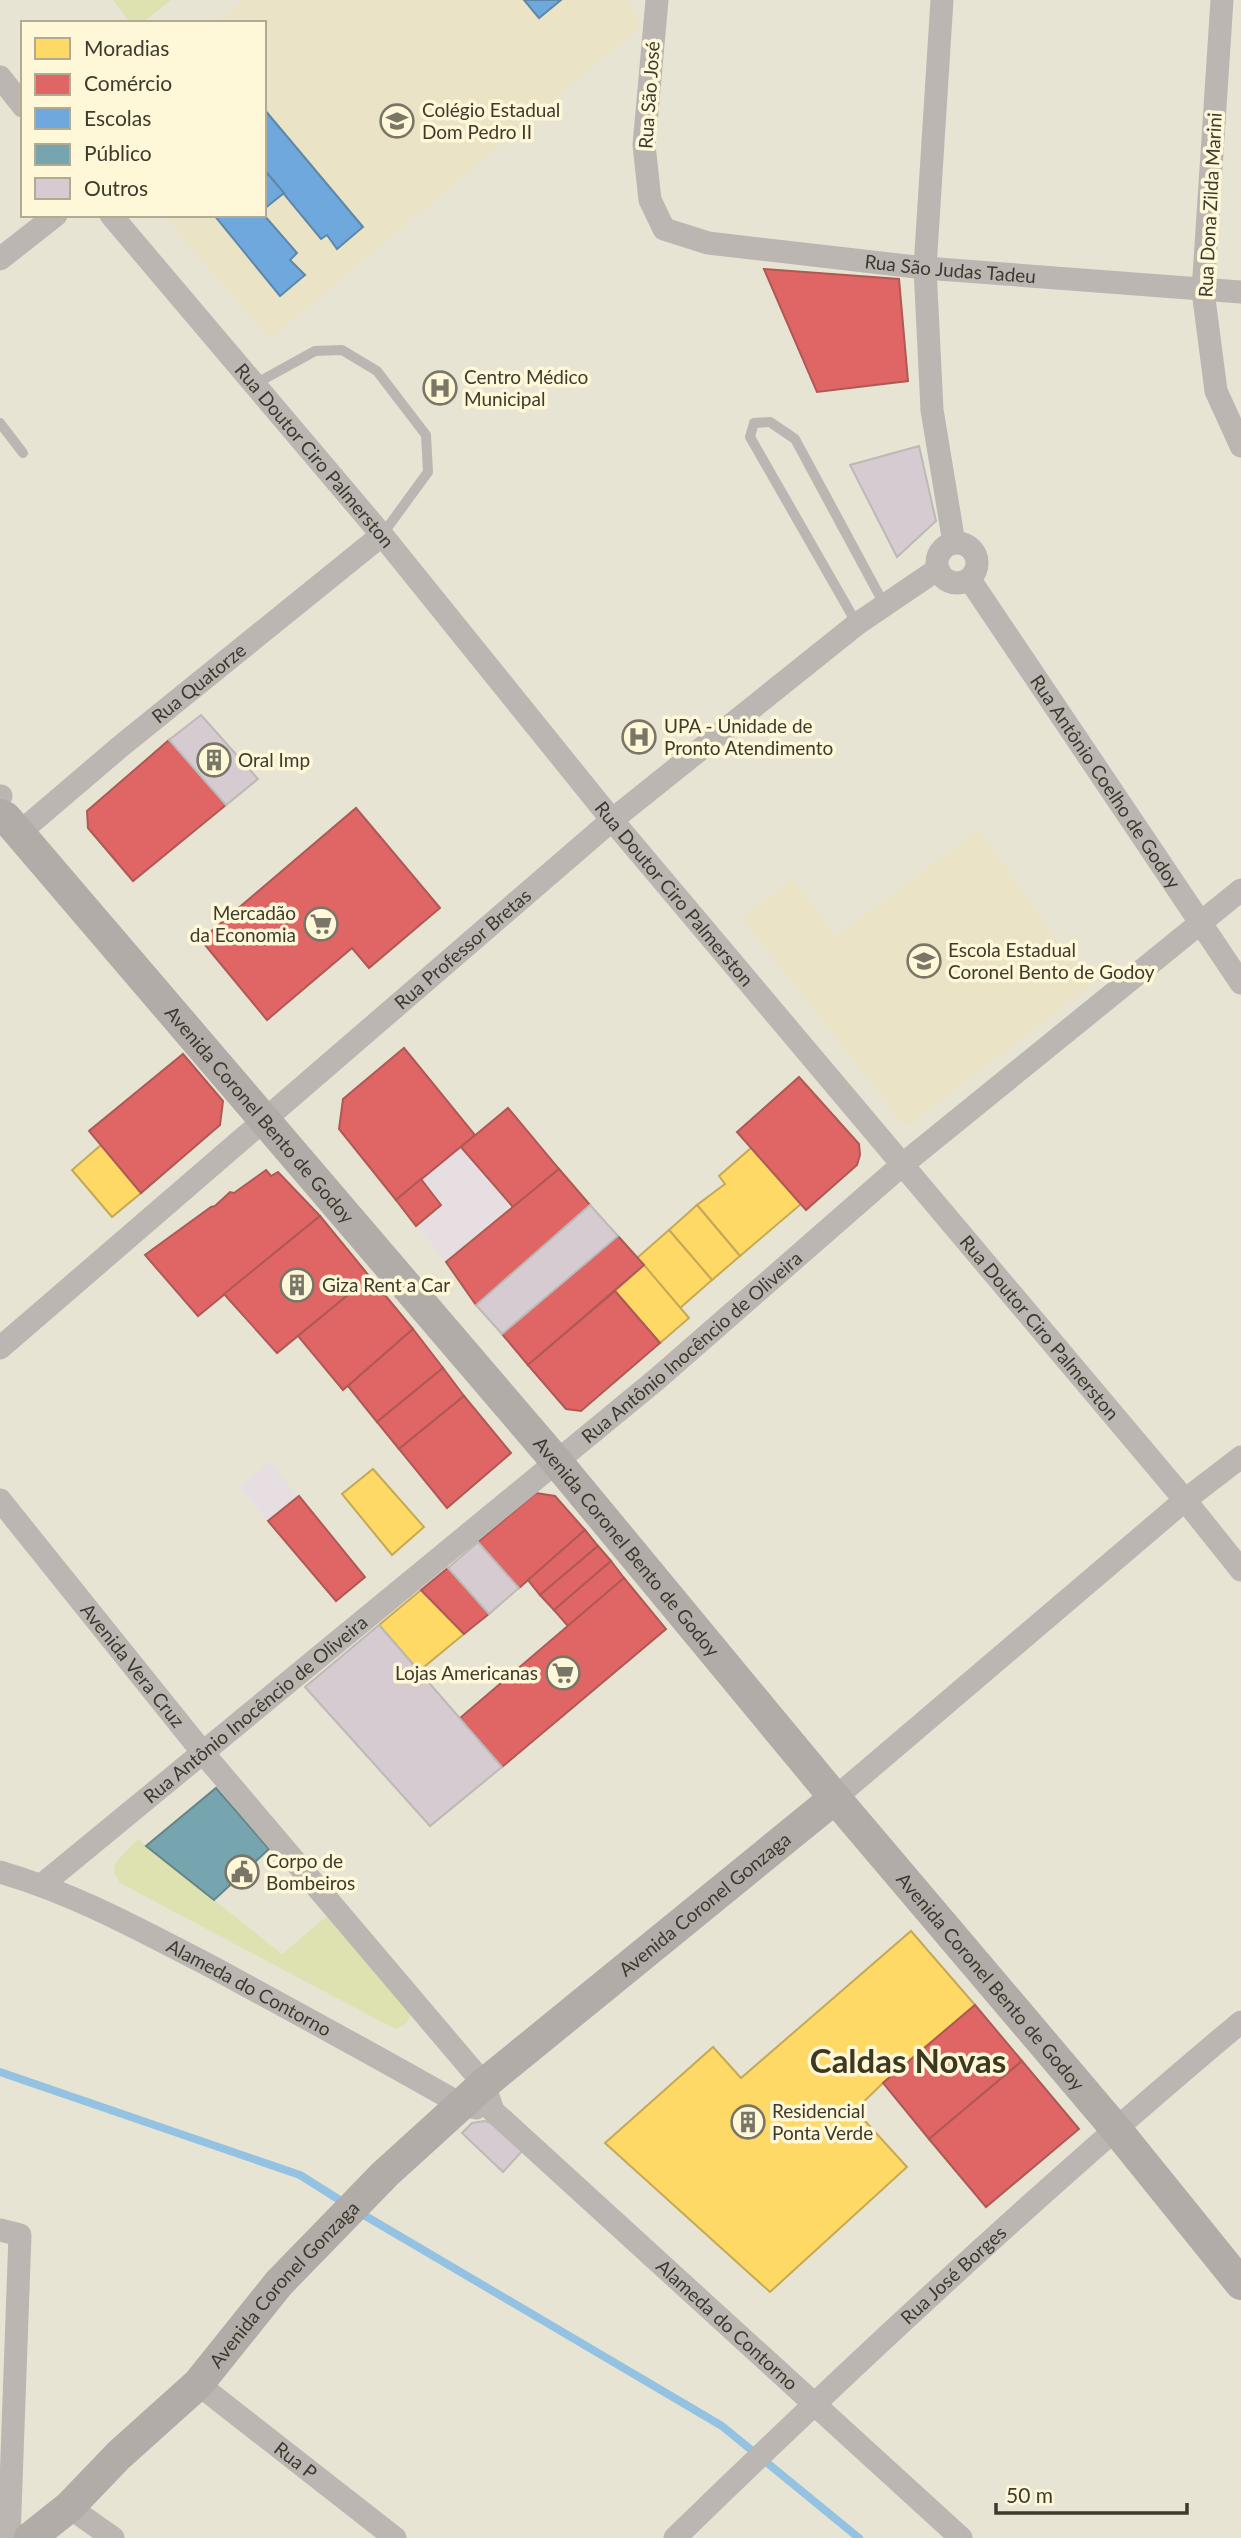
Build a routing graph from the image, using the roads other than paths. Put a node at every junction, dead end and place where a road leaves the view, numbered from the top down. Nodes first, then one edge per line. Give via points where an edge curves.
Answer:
1 (656, 0) edge
2 (942, 0) edge
3 (1222, 0) edge
4 (0, 77) edge
5 (21, 103) edge
6 (53, 217) edge
7 (113, 217) edge
8 (664, 229) joint
9 (0, 259) edge
10 (925, 268) junction
11 (1203, 290) junction
12 (1241, 292) edge
13 (253, 385) junction
14 (0, 423) edge
15 (1241, 446) edge
16 (23, 453) dead end
17 (382, 535) junction
18 (954, 543) junction
19 (938, 569) junction
20 (970, 580) junction
21 (884, 604) junction
22 (857, 624) junction
23 (4, 809) edge
24 (612, 820) junction
25 (1241, 890) edge
26 (1201, 923) junction
27 (1241, 983) edge
28 (264, 1118) junction
29 (902, 1165) junction
30 (0, 1348) edge
31 (1241, 1457) edge
32 (556, 1461) junction
33 (0, 1500) edge
34 (1185, 1500) junction
35 (1241, 1570) edge
36 (204, 1754) junction
37 (835, 1798) junction
38 (0, 1872) edge
39 (43, 1884) junction
40 (1241, 2022) edge
41 (480, 2100) junction
42 (1115, 2128) junction
43 (10, 2232) edge
44 (1241, 2284) edge
45 (198, 2384) junction
46 (813, 2403) junction
47 (69, 2507) junction
48 (9, 2538) edge
49 (30, 2538) edge
50 (113, 2538) edge
51 (395, 2538) edge
52 (675, 2538) edge
53 (961, 2538) edge

1 - 8 street, Rua São José via 644,145 650,200
2 - 10 street
3 - 11 street, Rua Dona Zilda Marini
4 - 5 street
6 - 9 street
7 - 13 street, Rua Doutor Ciro Palmerston
8 - 10 street, Rua São Judas Tadeu via 708,243
10 - 11 street, Rua São Judas Tadeu
10 - 18 street via 932,410
11 - 12 street, Rua São Judas Tadeu
11 - 15 street, Rua Dona Zilda Marini via 1216,391
13 - 17 street, Rua Doutor Ciro Palmerston
13 - 17 lane via 315,351 342,350 377,370 426,435 428,472
14 - 16 lane
17 - 23 street, Rua Quatorze via 121,746
17 - 24 street, Rua Doutor Ciro Palmerston
18 - 19 street via 939,554
18 - 20 street via 962,543 976,555 978,564
19 - 20 street via 952,584
19 - 21 street, Rua Professor Bretas
20 - 26 street, Rua Antônio Coelho de Godoy
21 - 22 street, Rua Professor Bretas
21 - 22 lane via 795,439 770,422 754,423 751,437
22 - 24 street, Rua Professor Bretas
23 - 28 main road, Avenida Coronel Bento de Godoy
24 - 28 street, Rua Professor Bretas
24 - 29 street, Rua Doutor Ciro Palmerston
25 - 26 street, Rua Antônio Inocêncio de Oliveira
26 - 27 street, Rua Antônio Coelho de Godoy
26 - 29 street, Rua Antônio Inocêncio de Oliveira
28 - 30 street, Rua Professor Bretas
28 - 32 main road, Avenida Coronel Bento de Godoy
29 - 32 street, Rua Antônio Inocêncio de Oliveira
29 - 34 street, Rua Doutor Ciro Palmerston
31 - 34 street, Avenida Coronel Gonzaga
32 - 36 street, Rua Antônio Inocêncio de Oliveira
32 - 37 main road, Avenida Coronel Bento de Godoy
33 - 36 street, Avenida Vera Cruz
34 - 35 street, Rua Doutor Ciro Palmerston
34 - 37 street, Avenida Coronel Gonzaga
36 - 39 street, Rua Antônio Inocêncio de Oliveira
36 - 41 street, Avenida Vera Cruz
37 - 41 main road, Avenida Coronel Gonzaga
37 - 42 main road, Avenida Coronel Bento de Godoy
38 - 39 street, Alameda do Contorno
39 - 41 street, Alameda do Contorno via 346,2038
40 - 42 street, Rua José Borges
41 - 45 main road, Avenida Coronel Gonzaga via 385,2174 312,2247
41 - 46 street, Alameda do Contorno
42 - 44 main road, Avenida Coronel Bento de Godoy
42 - 46 street, Rua José Borges
43 - 48 street
45 - 47 main road, Avenida Coronel Gonzaga
45 - 51 street, Rua P
46 - 52 street, Rua José Borges
46 - 53 street, Alameda do Contorno
47 - 49 main road, Avenida Coronel Gonzaga
47 - 50 street

